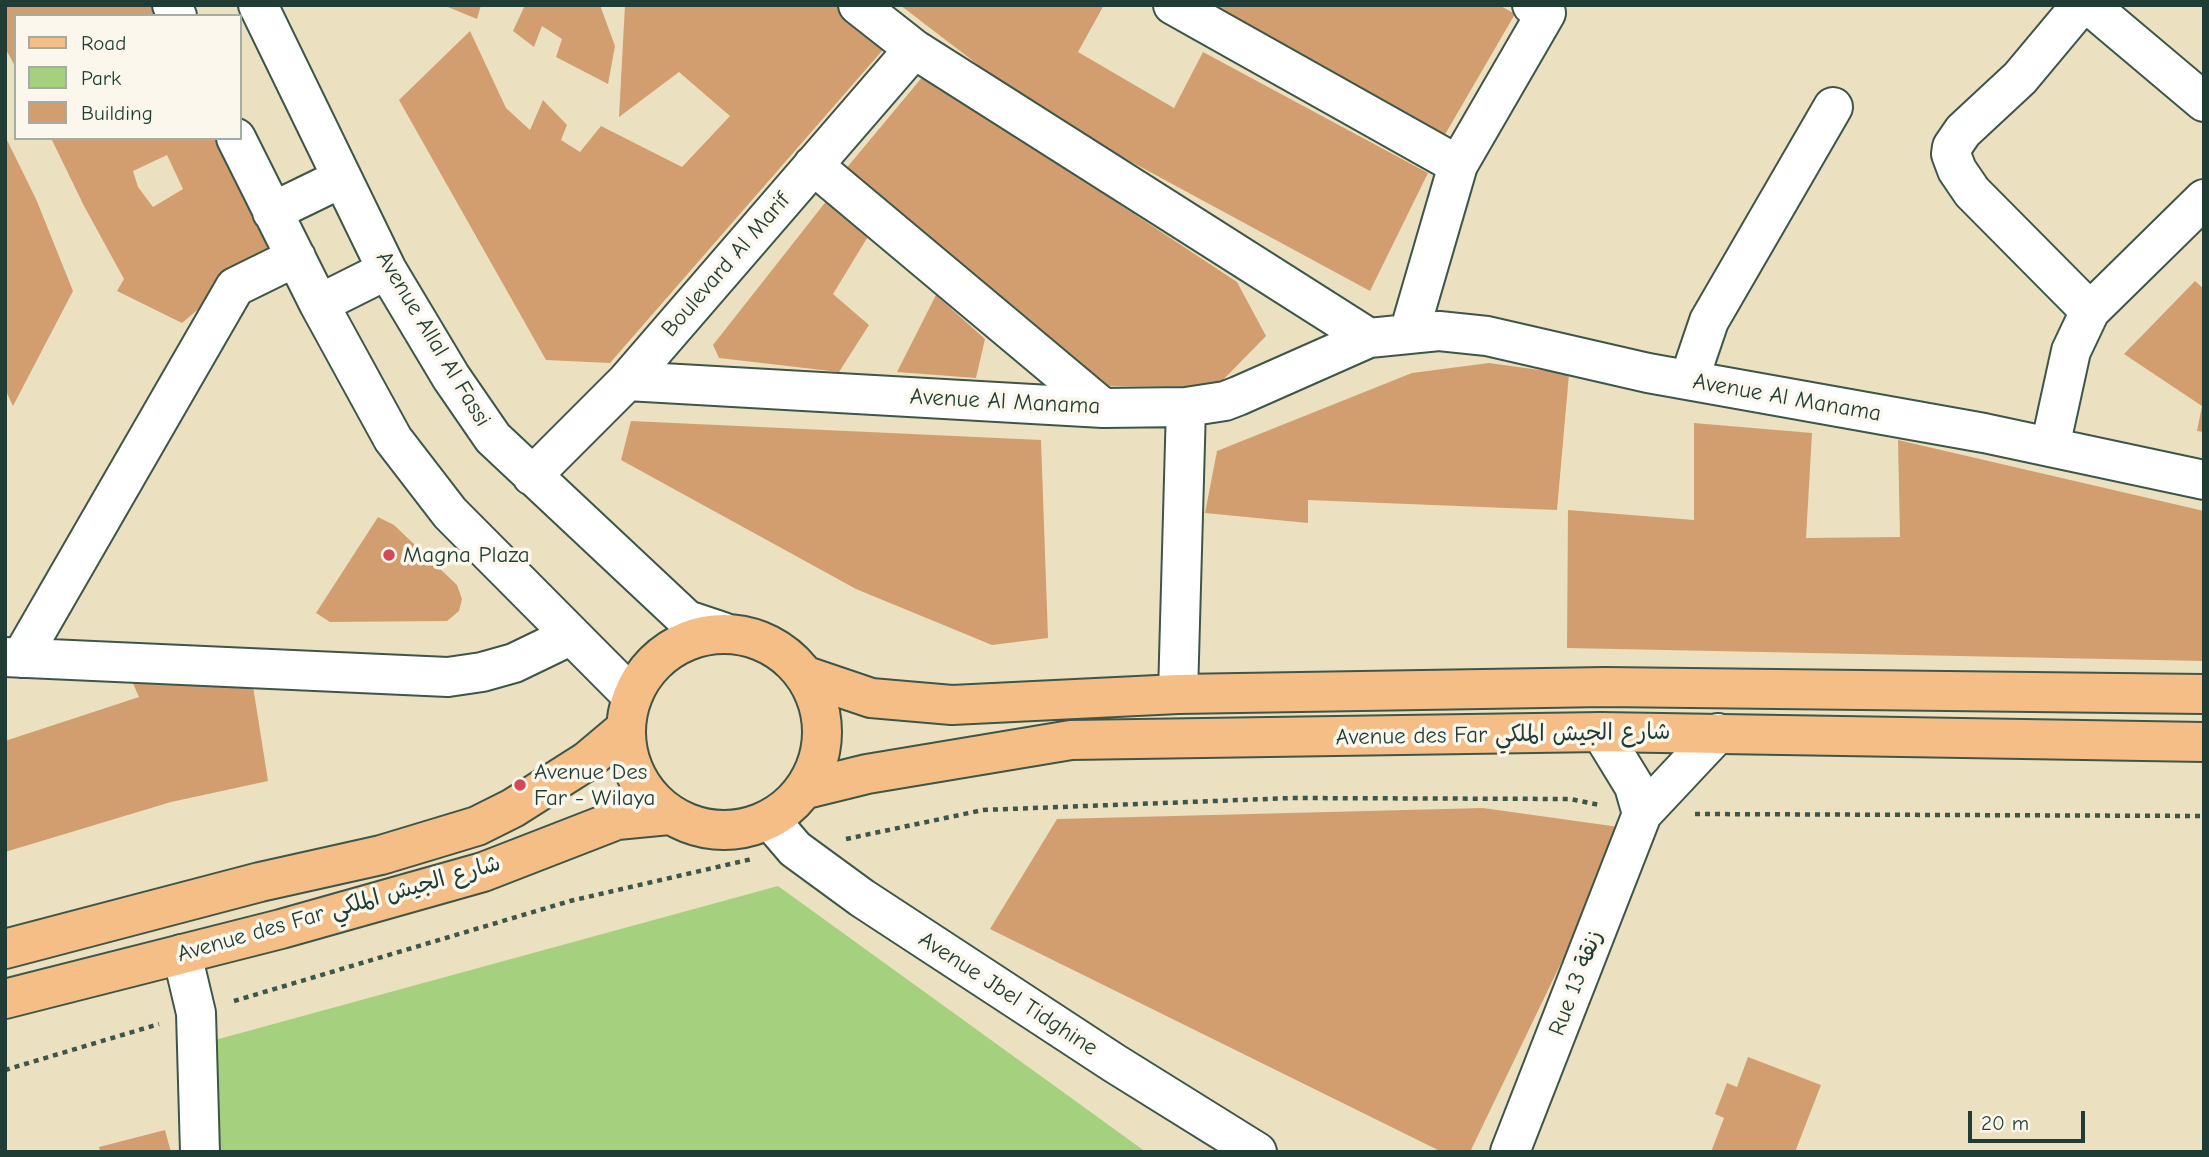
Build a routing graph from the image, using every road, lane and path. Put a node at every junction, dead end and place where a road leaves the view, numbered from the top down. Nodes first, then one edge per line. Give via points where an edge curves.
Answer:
1 (258, 5) edge
2 (1173, 5) edge
3 (2081, 5) edge
4 (2089, 5) edge
5 (862, 7) edge
6 (1539, 9) edge
7 (914, 49) junction
8 (2204, 102) edge
9 (1833, 107) dead end
10 (237, 140) edge
11 (813, 165) junction
12 (1458, 165) junction
13 (342, 178) junction
14 (2204, 198) edge
15 (272, 212) junction
16 (296, 257) junction
17 (387, 270) junction
18 (319, 303) junction
19 (2090, 311) junction
20 (1409, 333) junction
21 (1369, 338) junction
22 (1689, 380) junction
23 (627, 381) junction
24 (1186, 407) junction
25 (1102, 408) junction
26 (2050, 447) junction
27 (532, 476) junction
28 (2204, 480) edge
29 (723, 632) junction
30 (570, 636) junction
31 (13, 657) edge
32 (806, 676) junction
33 (1178, 694) junction
34 (2204, 694) edge
35 (628, 712) junction
36 (1601, 732) junction
37 (1718, 733) junction
38 (2204, 742) edge
39 (806, 789) junction
40 (1642, 814) junction
41 (669, 815) junction
42 (2204, 816) edge
43 (771, 821) junction
44 (795, 849) junction
45 (5, 949) edge
46 (182, 954) junction
47 (5, 999) edge
48 (196, 1013) junction
49 (5, 1070) edge
50 (1205, 1138) edge
51 (200, 1152) edge
52 (1257, 1152) edge
53 (1510, 1152) edge

1 - 13 street, Avenue Allal Al Fassi
2 - 12 street
3 - 19 street via 2021,78 1963,131 1951,154 1972,192
4 - 8 street
5 - 7 street
6 - 12 street
7 - 11 street, Boulevard Al Marif
7 - 21 street
9 - 22 street via 1709,321
10 - 15 street
11 - 23 street, Boulevard Al Marif
11 - 25 street
12 - 20 street
13 - 15 street
13 - 17 street, Avenue Allal Al Fassi
14 - 19 street
15 - 16 street
16 - 18 street
16 - 31 street via 235,287
17 - 18 street
17 - 27 street, Avenue Allal Al Fassi via 493,438
18 - 30 street via 393,439 450,513
19 - 26 street via 2071,351
20 - 21 street, Avenue Al Manama
20 - 22 street, Avenue Al Manama via 1439,331 1487,337
21 - 24 street, Avenue Al Manama via 1238,396
22 - 26 street, Avenue Al Manama
23 - 25 street, Avenue Al Manama
23 - 27 street, Boulevard Al Marif
24 - 25 street, Avenue Al Manama
24 - 33 street
26 - 28 street, Avenue Al Manama
27 - 29 street, Avenue Allal Al Fassi via 687,620
29 - 32 main road via 754,638 783,653
29 - 35 main road via 667,650 646,670
30 - 31 street via 513,663 448,677
30 - 35 street
32 - 33 main road, Avenue des Far شارع الجيش الملكي via 871,698 952,705
32 - 39 main road via 821,713 821,753
33 - 34 main road, Avenue des Far شارع الجيش الملكي via 1605,687
35 - 41 main road via 635,778
35 - 45 main road, Avenue des Far شارع الجيش الملكي via 587,761 477,826 381,855
36 - 37 main road, Avenue des Far شارع الجيش الملكي
36 - 39 main road, Avenue des Far شارع الجيش الملكي via 1071,740 867,774
36 - 40 street via 1634,786
37 - 38 main road, Avenue des Far شارع الجيش الملكي
37 - 40 street, Rue 13 زنقة
39 - 43 main road
40 - 42 path
40 - 44 path via 1570,799 1292,798 983,810
40 - 53 street, Rue 13 زنقة
41 - 43 main road via 701,830 737,831
41 - 46 main road, Avenue des Far شارع الجيش الملكي via 617,820 483,872
43 - 44 street, Avenue Jbel Tidghine
44 - 48 path via 570,901
44 - 50 street, Avenue Jbel Tidghine via 1103,1056
46 - 47 main road, Avenue des Far شارع الجيش الملكي
46 - 48 street
48 - 49 path
48 - 51 street
50 - 52 street, Avenue Jbel Tidghine

